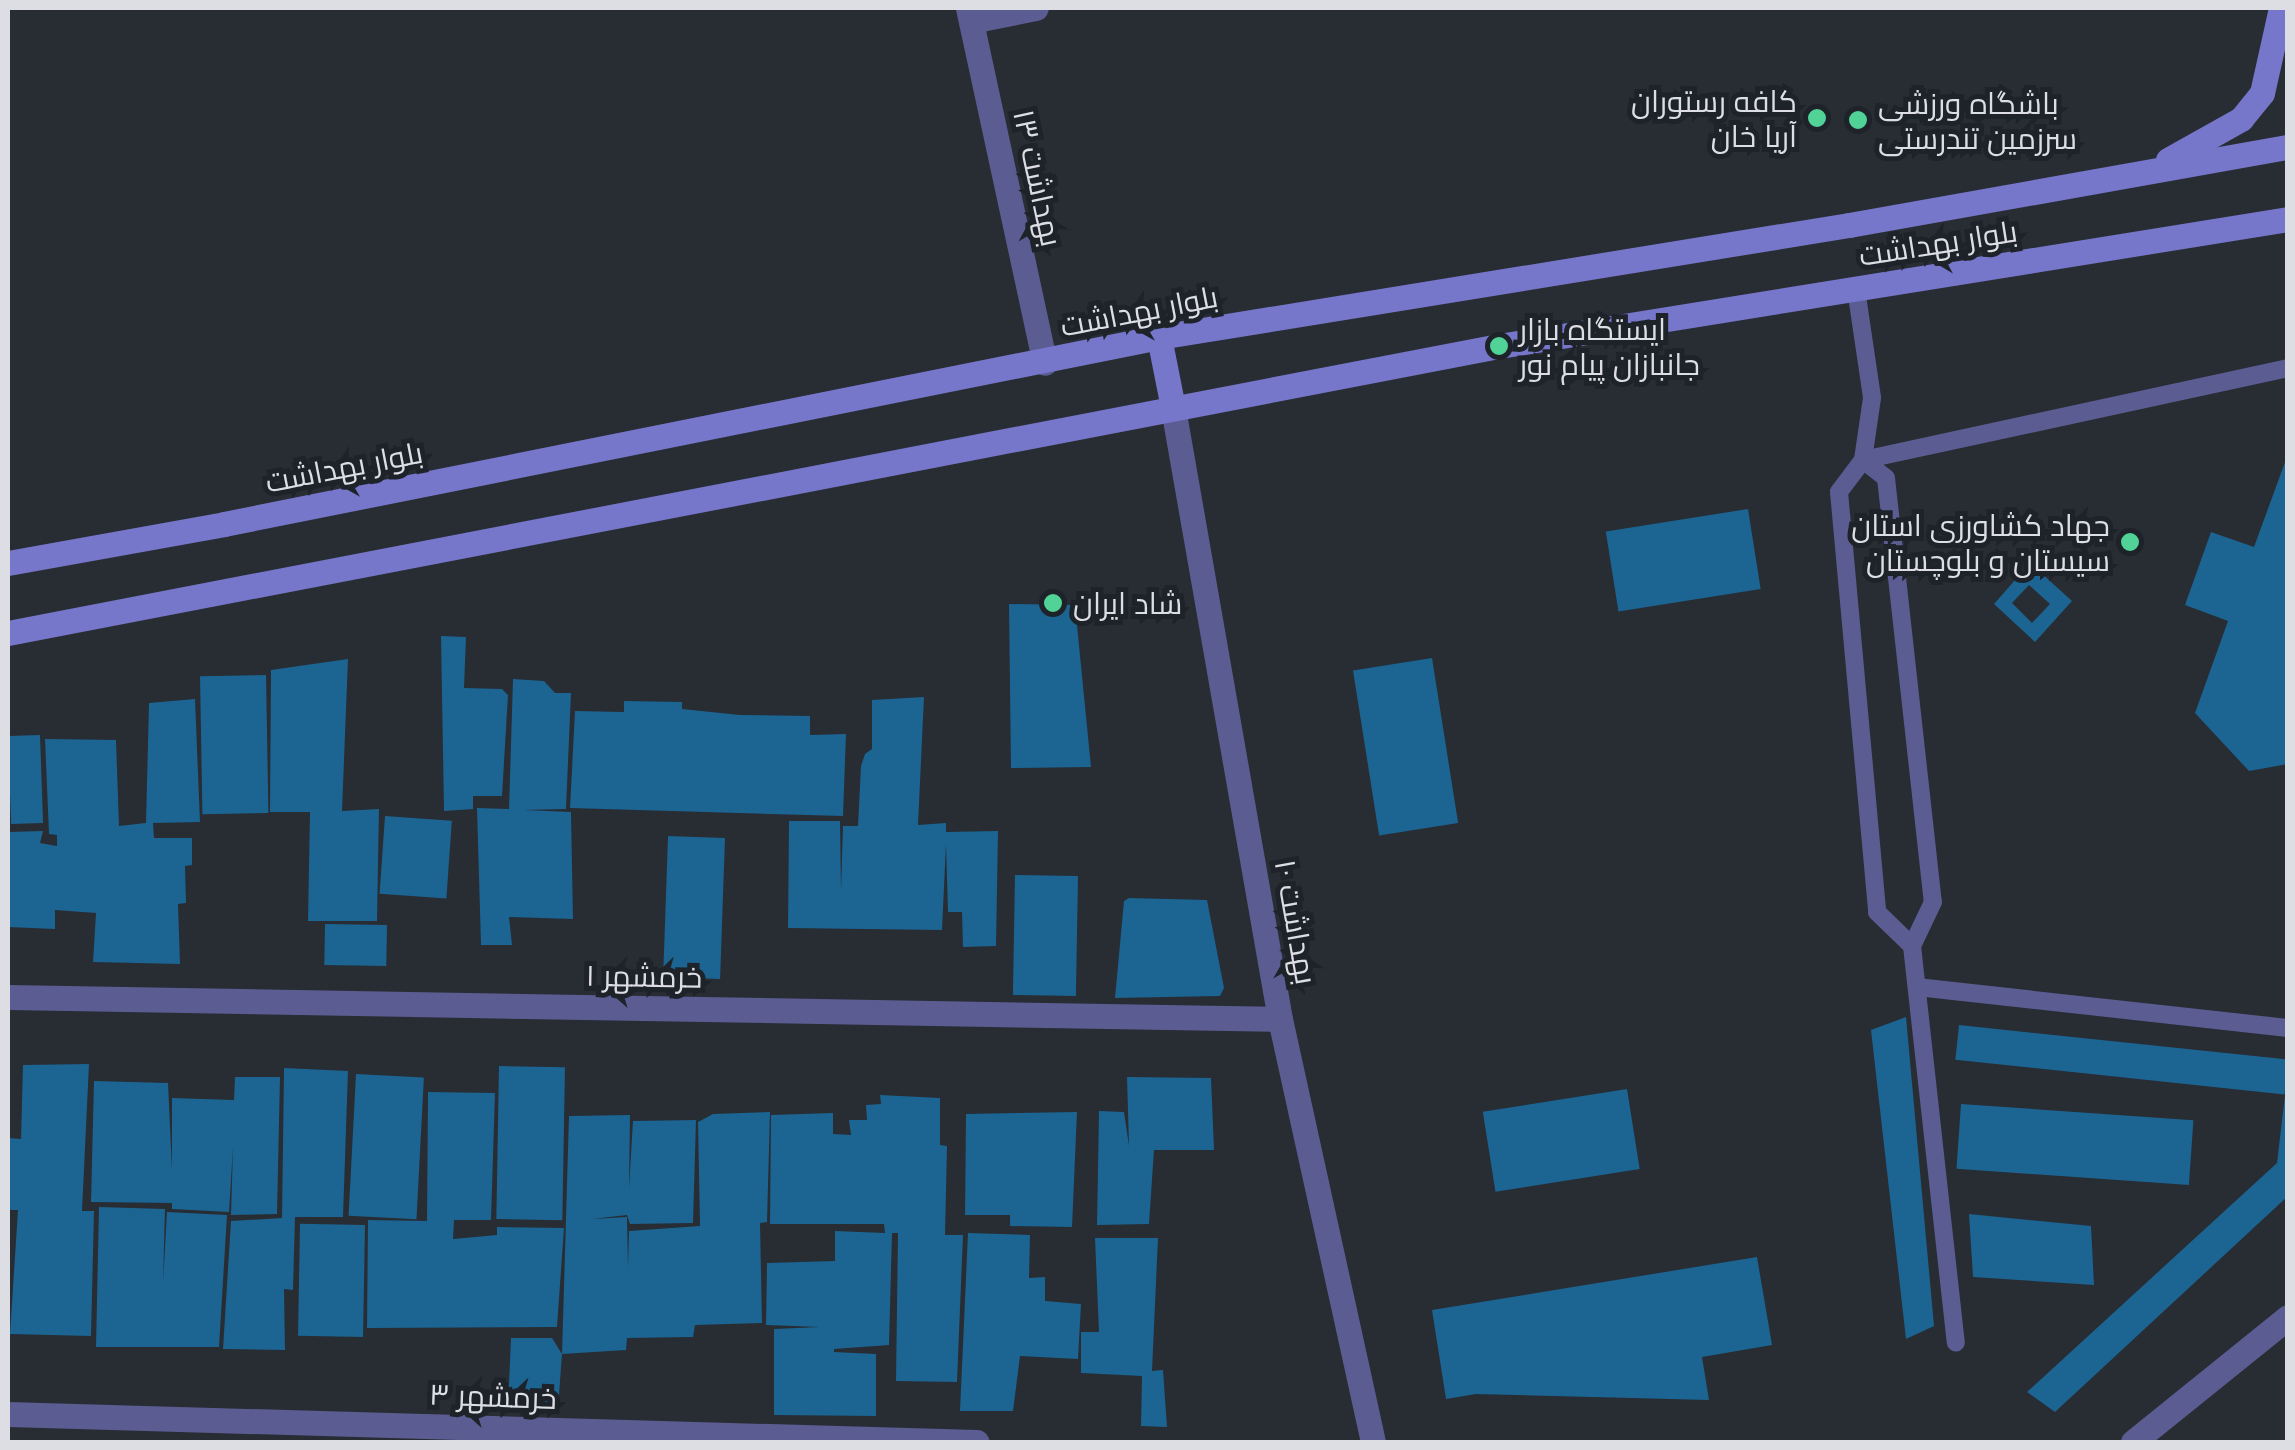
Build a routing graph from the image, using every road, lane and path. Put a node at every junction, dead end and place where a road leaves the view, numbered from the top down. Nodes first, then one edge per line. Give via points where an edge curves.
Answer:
1 (1036, 8) edge
2 (2281, 8) edge
3 (970, 14) edge
4 (2288, 147) edge
5 (2153, 168) junction
6 (2288, 220) edge
7 (1856, 289) junction
8 (1159, 337) junction
9 (1044, 363) junction
10 (2288, 368) edge
11 (1173, 408) junction
12 (1863, 460) junction
13 (8, 563) edge
14 (8, 633) edge
15 (1912, 946) junction
16 (1916, 987) junction
17 (8, 997) edge
18 (1280, 1019) junction
19 (2288, 1028) edge
20 (2288, 1317) edge
21 (1956, 1343) dead end
22 (8, 1414) edge
23 (977, 1442) edge
24 (1373, 1442) edge
25 (2134, 1442) edge

1 - 3 street
2 - 5 main road via 2262,93 2241,118
3 - 9 street, بهداشت ۱۳
4 - 5 main road, بلوار بهداشت
5 - 8 main road, بلوار بهداشت via 1849,225
6 - 7 main road, بلوار بهداشت
7 - 11 main road, بلوار بهداشت via 1499,346
7 - 12 lane via 1872,398
8 - 9 main road, بلوار بهداشت
8 - 11 main road
9 - 13 main road, بلوار بهداشت
10 - 12 lane
11 - 14 main road, بلوار بهداشت
11 - 18 street, بهداشت ۱۰
12 - 15 lane via 1886,478 1932,902
12 - 15 lane via 1839,492 1876,912
15 - 16 lane
16 - 19 lane
16 - 21 lane
17 - 18 street, خرمشهر ۱
18 - 24 street, بهداشت ۱۰
20 - 25 street
22 - 23 street, خرمشهر ۳

